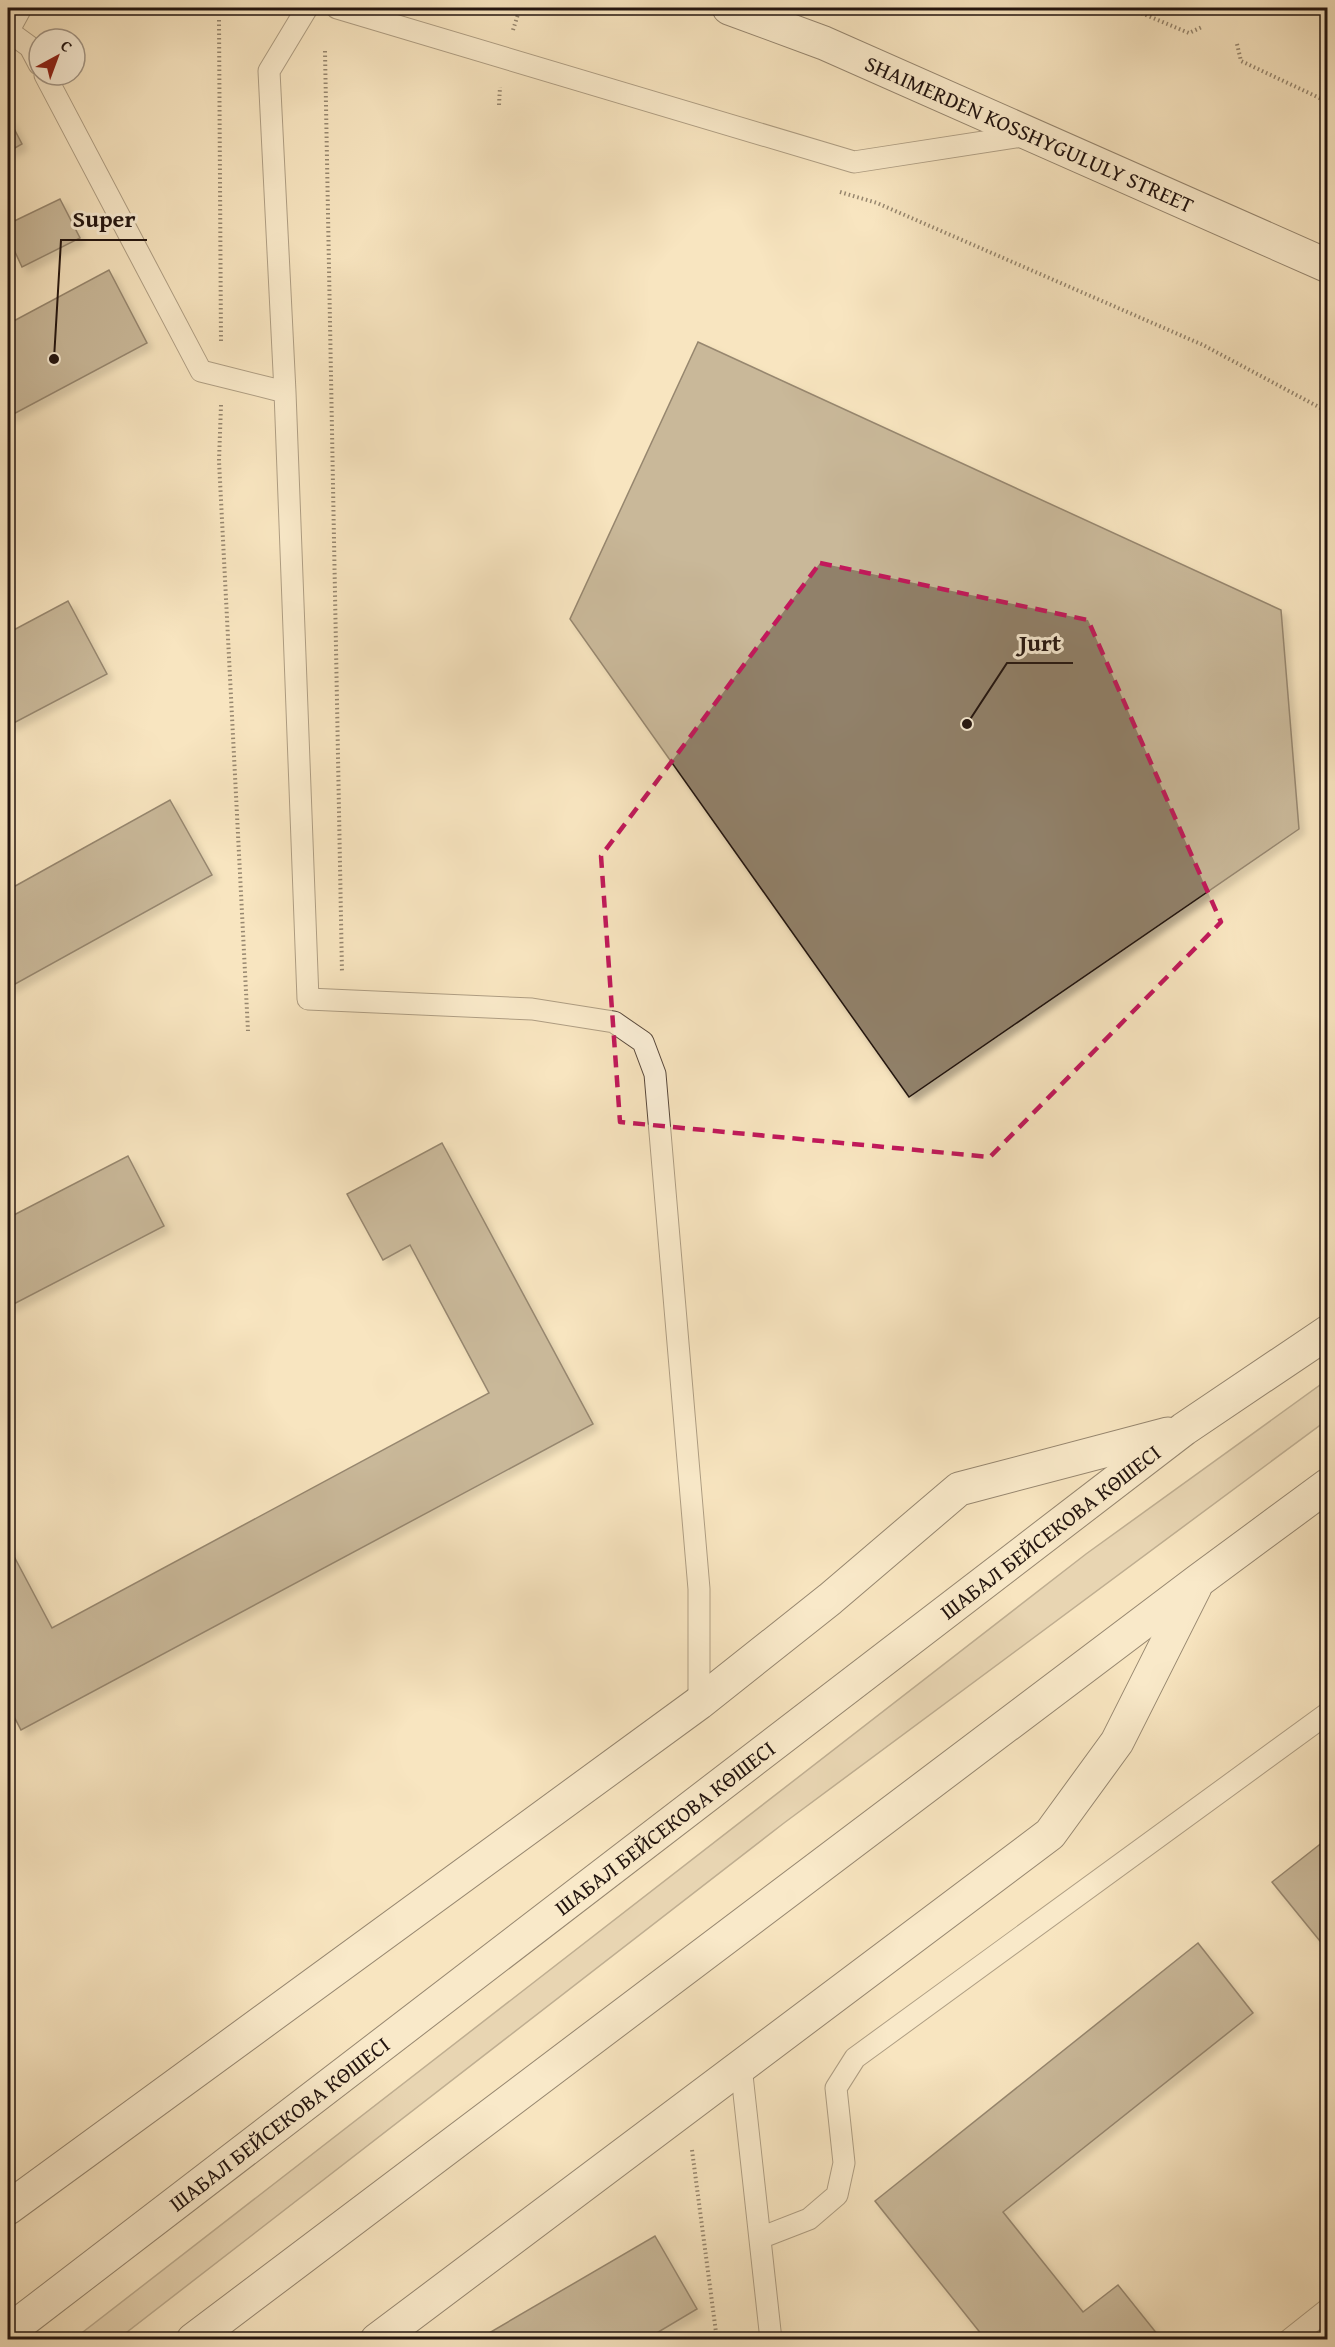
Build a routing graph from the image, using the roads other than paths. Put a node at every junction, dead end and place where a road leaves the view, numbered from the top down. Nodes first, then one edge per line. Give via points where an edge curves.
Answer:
1 (21, 8) edge
2 (307, 8) edge
3 (337, 8) edge
4 (729, 8) edge
5 (8, 31) edge
6 (27, 45) edge
7 (51, 87) edge
8 (1030, 135) junction
9 (1328, 266) edge
10 (285, 392) junction
11 (1328, 1332) edge
12 (1184, 1430) junction
13 (1328, 1485) edge
14 (1198, 1581) junction
15 (699, 1703) junction
16 (1328, 1713) edge
17 (741, 2066) junction
18 (8, 2208) edge
19 (760, 2238) junction
20 (1328, 2309) edge
21 (8, 2332) edge
22 (193, 2340) edge
23 (377, 2340) edge
24 (771, 2340) edge
25 (1289, 2340) edge

1 - 5 lane
2 - 10 lane via 270,71
3 - 8 lane via 854,162
4 - 8 street, SHAIMERDEN KOSSHYGULULY STREET via 824,43
5 - 6 lane
7 - 10 lane via 201,371
8 - 9 street, SHAIMERDEN KOSSHYGULULY STREET
10 - 15 lane via 308,999 532,1009 614,1022 644,1042 655,1074 697,1565
11 - 12 street, ШАБАЛ БЕЙСЕКОВА КӨШЕСІ
12 - 15 street via 958,1489 830,1599
12 - 21 street, ШАБАЛ БЕЙСЕКОВА КӨШЕСІ
13 - 14 street
14 - 17 street via 1117,1742 1050,1834
14 - 22 street
15 - 18 street
16 - 19 lane via 855,2058 836,2088 844,2163 837,2196 809,2219
17 - 19 lane
17 - 23 street
19 - 24 lane
20 - 25 lane

